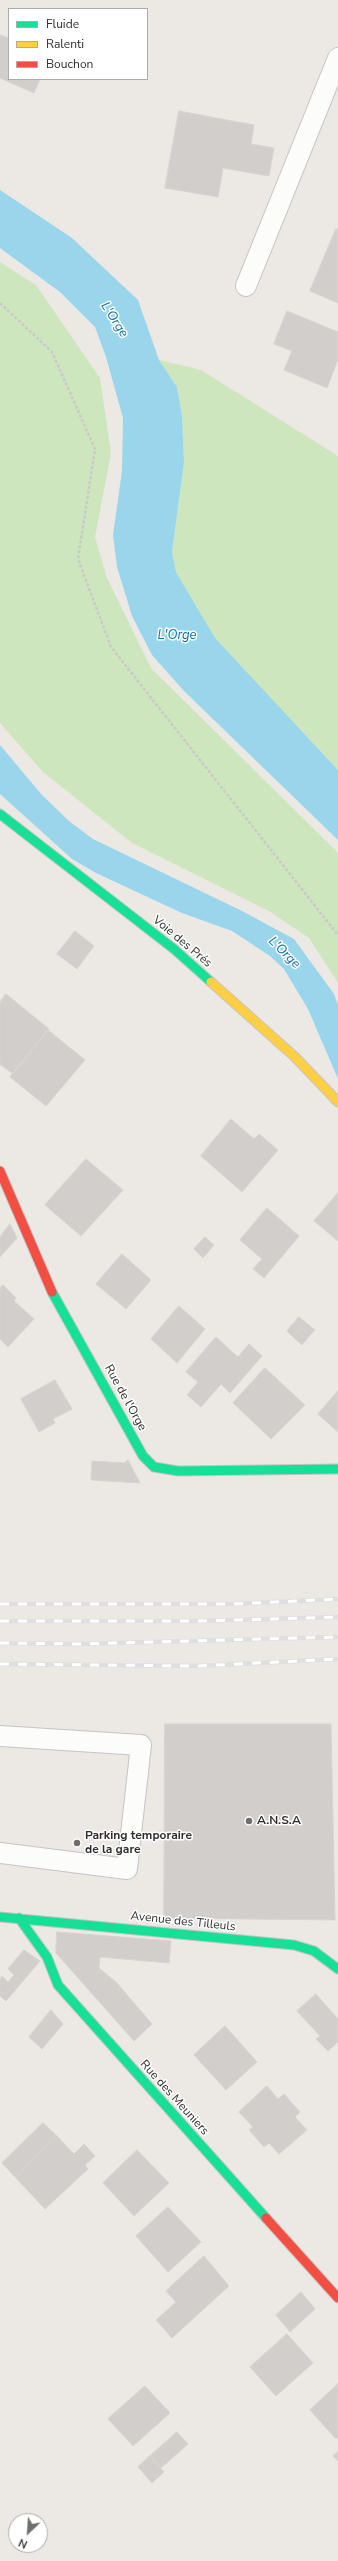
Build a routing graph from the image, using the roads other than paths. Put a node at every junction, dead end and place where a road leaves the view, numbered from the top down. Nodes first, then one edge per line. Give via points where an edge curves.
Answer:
1 (338, 58) edge
2 (246, 286) dead end
3 (0, 814) edge
4 (338, 1102) edge
5 (0, 1171) edge
6 (338, 1469) edge
7 (0, 1736) edge
8 (0, 1853) edge
9 (0, 1917) edge
10 (19, 1918) junction
11 (338, 1969) edge
12 (338, 2298) edge

1 - 2 lane
3 - 4 street, Voie des Prés via 174,949 295,1057
5 - 6 street, Rue de l'Orge via 46,1281 143,1456 154,1467 178,1471
7 - 8 lane via 141,1744 127,1869
9 - 10 street
10 - 11 street, Avenue des Tilleuls via 294,1945 314,1951
10 - 12 street, Rue des Meuniers via 47,1957 58,1985

